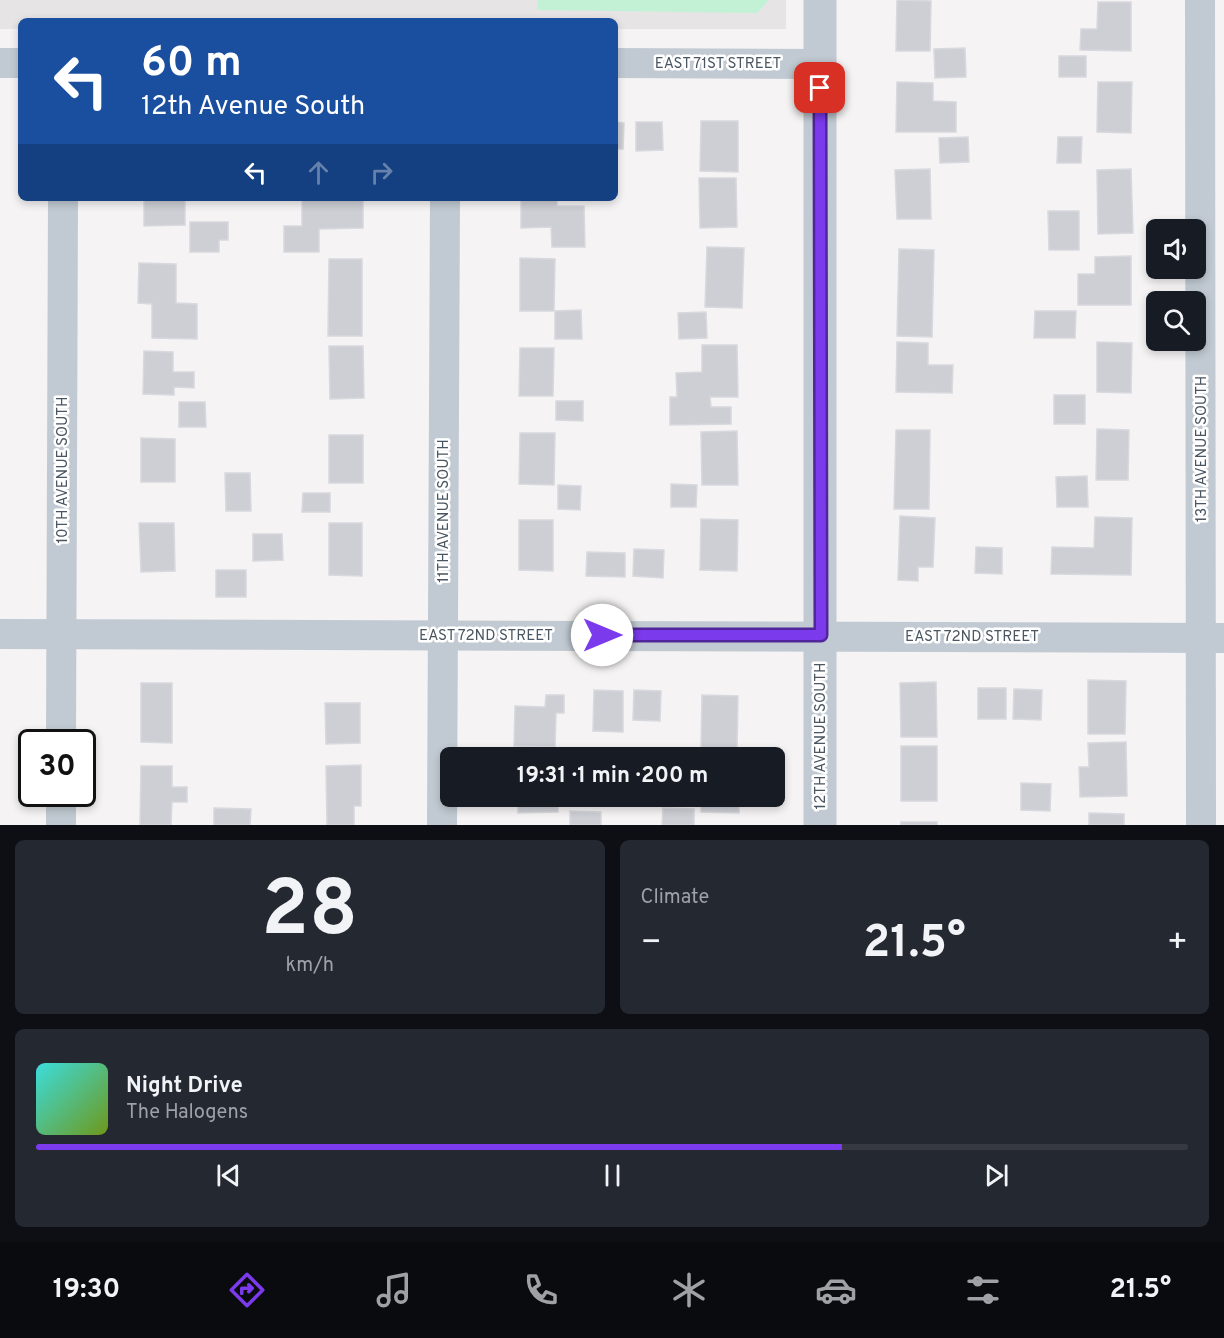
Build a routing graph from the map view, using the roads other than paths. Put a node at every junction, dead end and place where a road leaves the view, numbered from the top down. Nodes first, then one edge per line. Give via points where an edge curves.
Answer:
1 (820, 0) edge
2 (1200, 0) edge
3 (0, 63) edge
4 (18, 63) edge
5 (618, 63) edge
6 (820, 64) junction
7 (63, 201) edge
8 (445, 201) edge
9 (62, 633) junction
10 (0, 634) edge
11 (443, 635) junction
12 (821, 635) junction
13 (1213, 638) edge
14 (61, 729) edge
15 (61, 807) edge
16 (61, 825) edge
17 (442, 825) edge
18 (820, 825) edge
19 (1201, 825) edge

1 - 6 street, 12TH AVENUE SOUTH
2 - 13 street, 13TH AVENUE SOUTH
3 - 4 street
5 - 6 street, EAST 71ST STREET
6 - 12 street, 12TH AVENUE SOUTH
7 - 9 street, 10TH AVENUE SOUTH
8 - 11 street, 11TH AVENUE SOUTH
9 - 10 street, EAST 72ND STREET
9 - 11 street, EAST 72ND STREET
9 - 14 street, 10TH AVENUE SOUTH
11 - 12 street, EAST 72ND STREET
11 - 17 street, 11TH AVENUE SOUTH
12 - 13 street, EAST 72ND STREET
12 - 18 street, 12TH AVENUE SOUTH
13 - 19 street, 13TH AVENUE SOUTH
15 - 16 street

